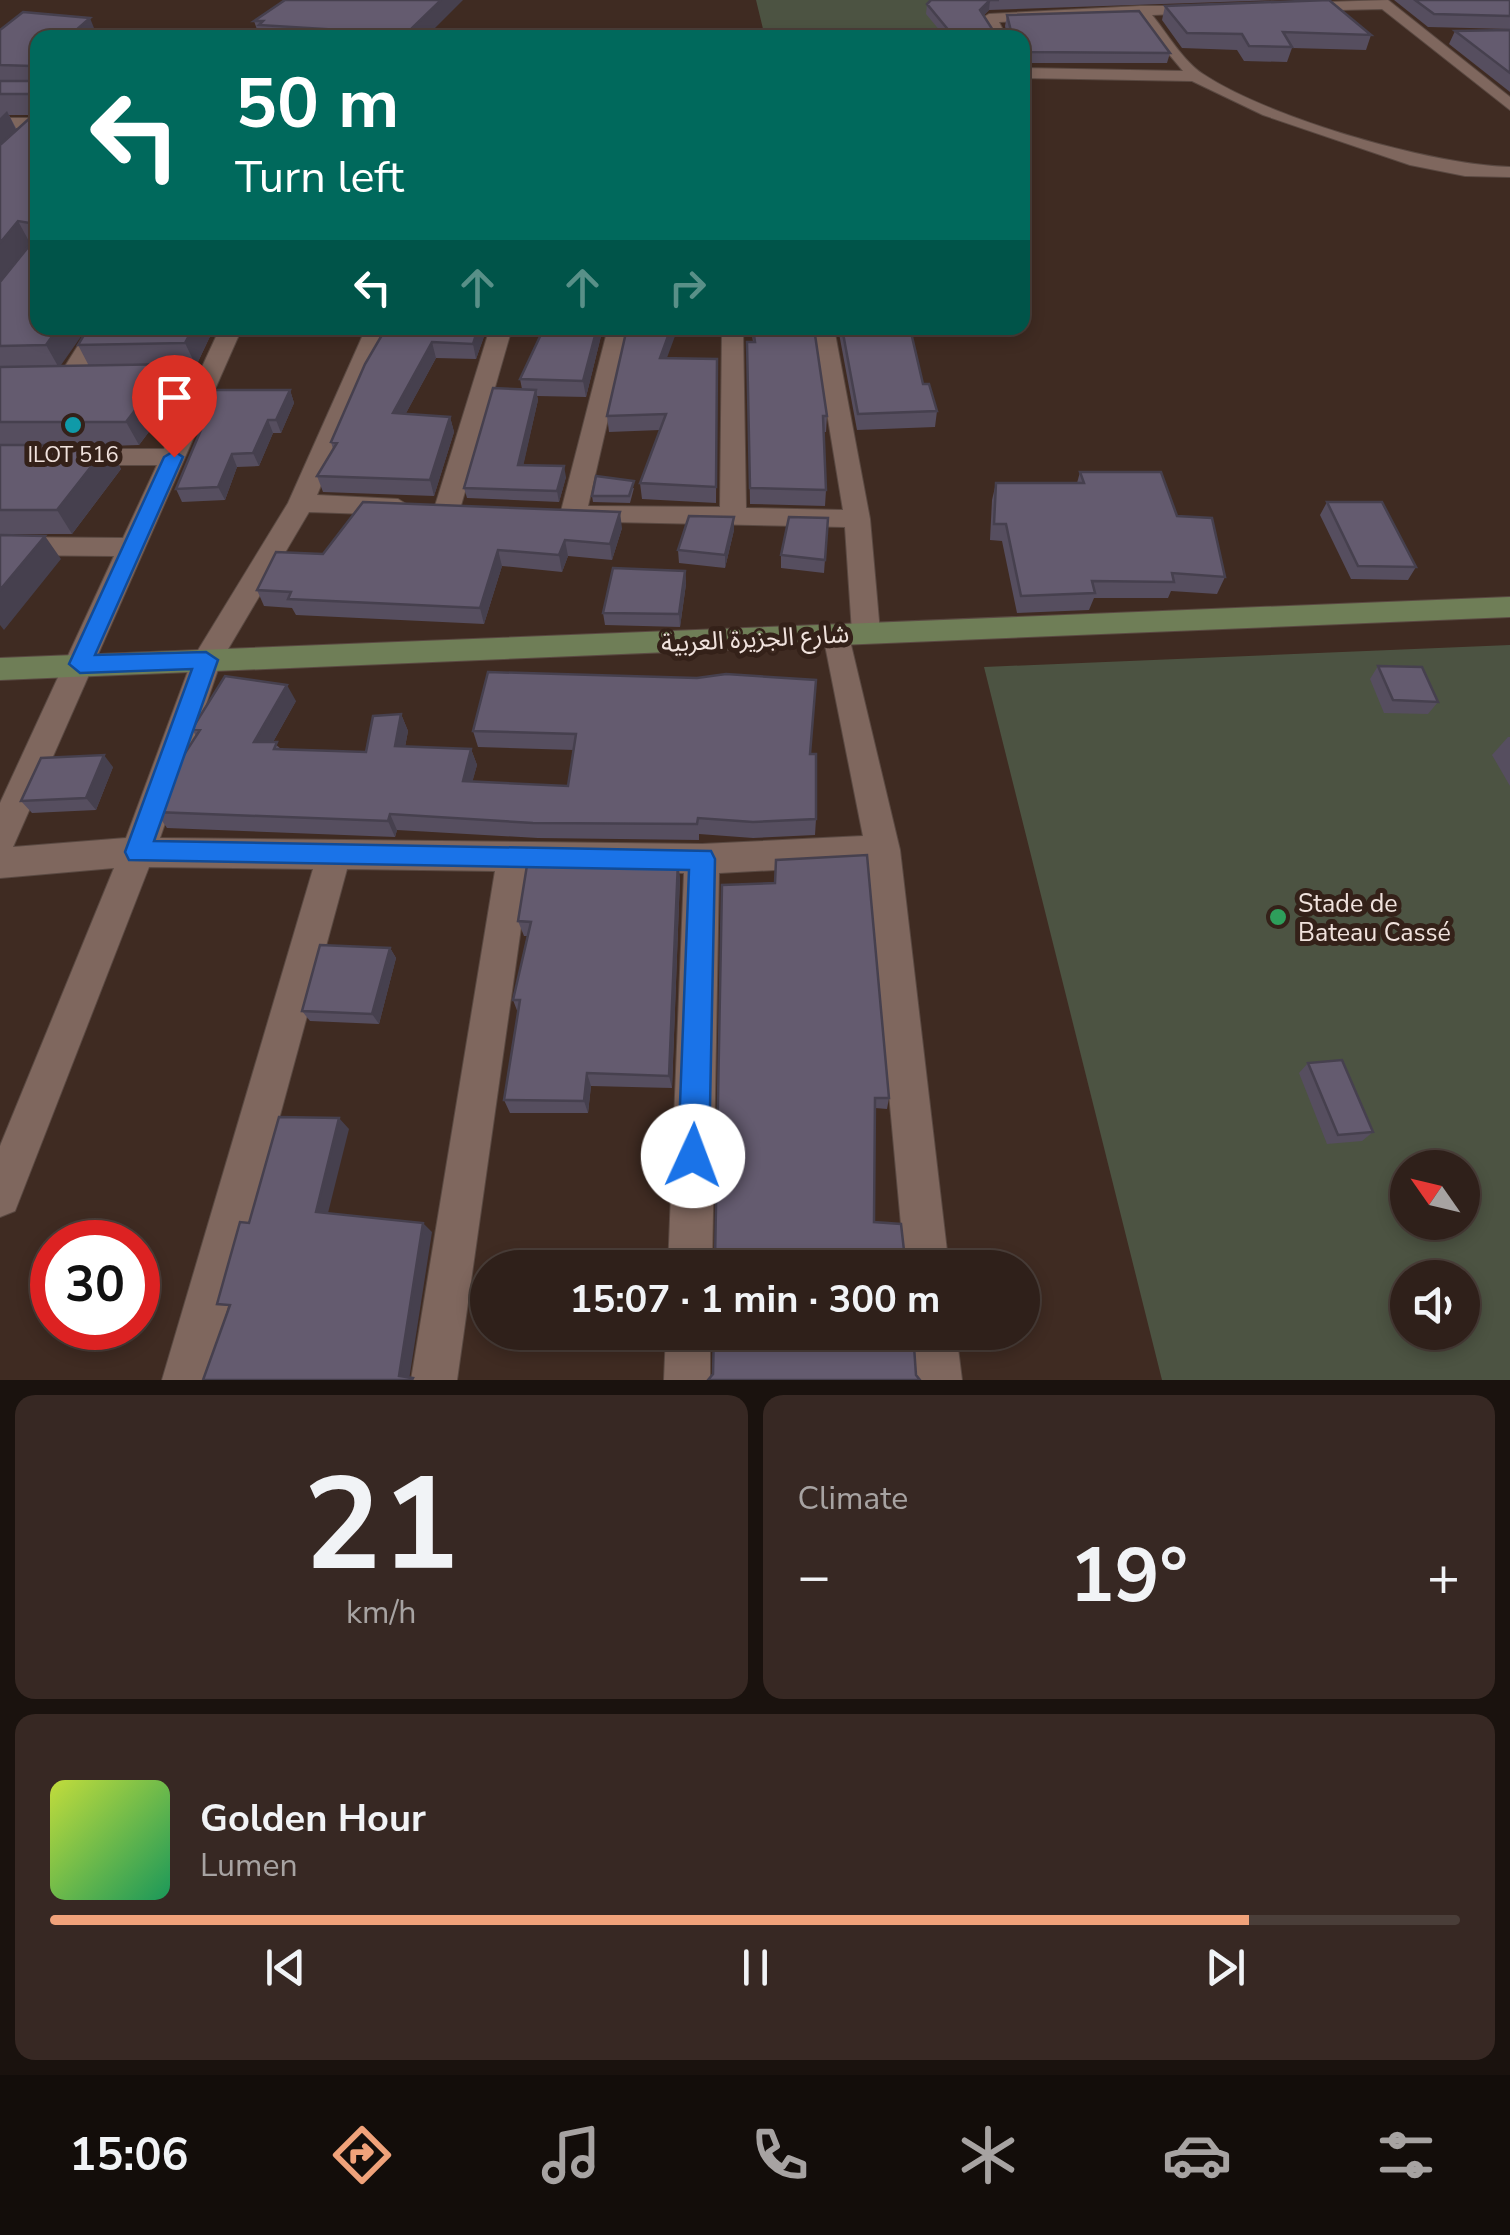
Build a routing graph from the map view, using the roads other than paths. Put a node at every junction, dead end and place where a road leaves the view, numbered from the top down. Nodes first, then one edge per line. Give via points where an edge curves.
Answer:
1 (1381, 3) edge
2 (1215, 8) edge
3 (1271, 8) edge
4 (1140, 10) junction
5 (996, 30) edge
6 (1422, 36) junction
7 (1456, 36) edge
8 (1030, 73) edge
9 (1194, 76) junction
10 (1506, 97) edge
11 (0, 123) edge
12 (30, 128) edge
13 (1510, 172) edge
14 (94, 335) edge
15 (227, 335) edge
16 (374, 335) edge
17 (499, 335) edge
18 (616, 335) edge
19 (733, 335) edge
20 (825, 335) edge
21 (210, 376) junction
22 (174, 377) edge
23 (103, 378) edge
24 (0, 457) edge
25 (174, 457) junction
26 (302, 503) junction
27 (733, 516) junction
28 (857, 519) junction
29 (0, 546) edge
30 (133, 546) junction
31 (1510, 607) edge
32 (851, 633) junction
33 (206, 660) junction
34 (80, 664) junction
35 (0, 669) edge
36 (0, 838) edge
37 (883, 850) junction
38 (138, 852) junction
39 (334, 855) junction
40 (514, 856) junction
41 (702, 859) junction
42 (0, 863) edge
43 (0, 1196) edge
44 (691, 1250) edge
45 (926, 1250) edge
46 (688, 1350) edge
47 (936, 1350) edge
48 (186, 1380) edge
49 (434, 1380) edge
50 (687, 1380) edge
51 (940, 1380) edge

1 - 3 street
1 - 6 street
2 - 4 street
4 - 5 street via 989,18
4 - 9 street
6 - 7 street
6 - 10 street
8 - 9 street
9 - 13 street via 1269,111 1416,161
11 - 12 street
14 - 23 street via 59,379
15 - 21 street
16 - 26 street
17 - 26 street via 456,510
18 - 27 street via 564,515
19 - 27 street
20 - 28 street
21 - 22 street
21 - 25 street
24 - 25 street
25 - 30 street
26 - 33 street
27 - 28 street
28 - 32 street
29 - 30 street
30 - 34 street
31 - 32 street, شارع الجزيرة العربية
32 - 33 street, شارع الجزيرة العربية
32 - 37 street
33 - 34 street, شارع الجزيرة العربية
33 - 38 street
34 - 35 street, شارع الجزيرة العربية
34 - 36 street
37 - 41 street
37 - 45 street
38 - 39 street
38 - 42 street
38 - 43 street
39 - 40 street
39 - 48 street
40 - 41 street
40 - 49 street
41 - 44 street
46 - 50 street
47 - 51 street

